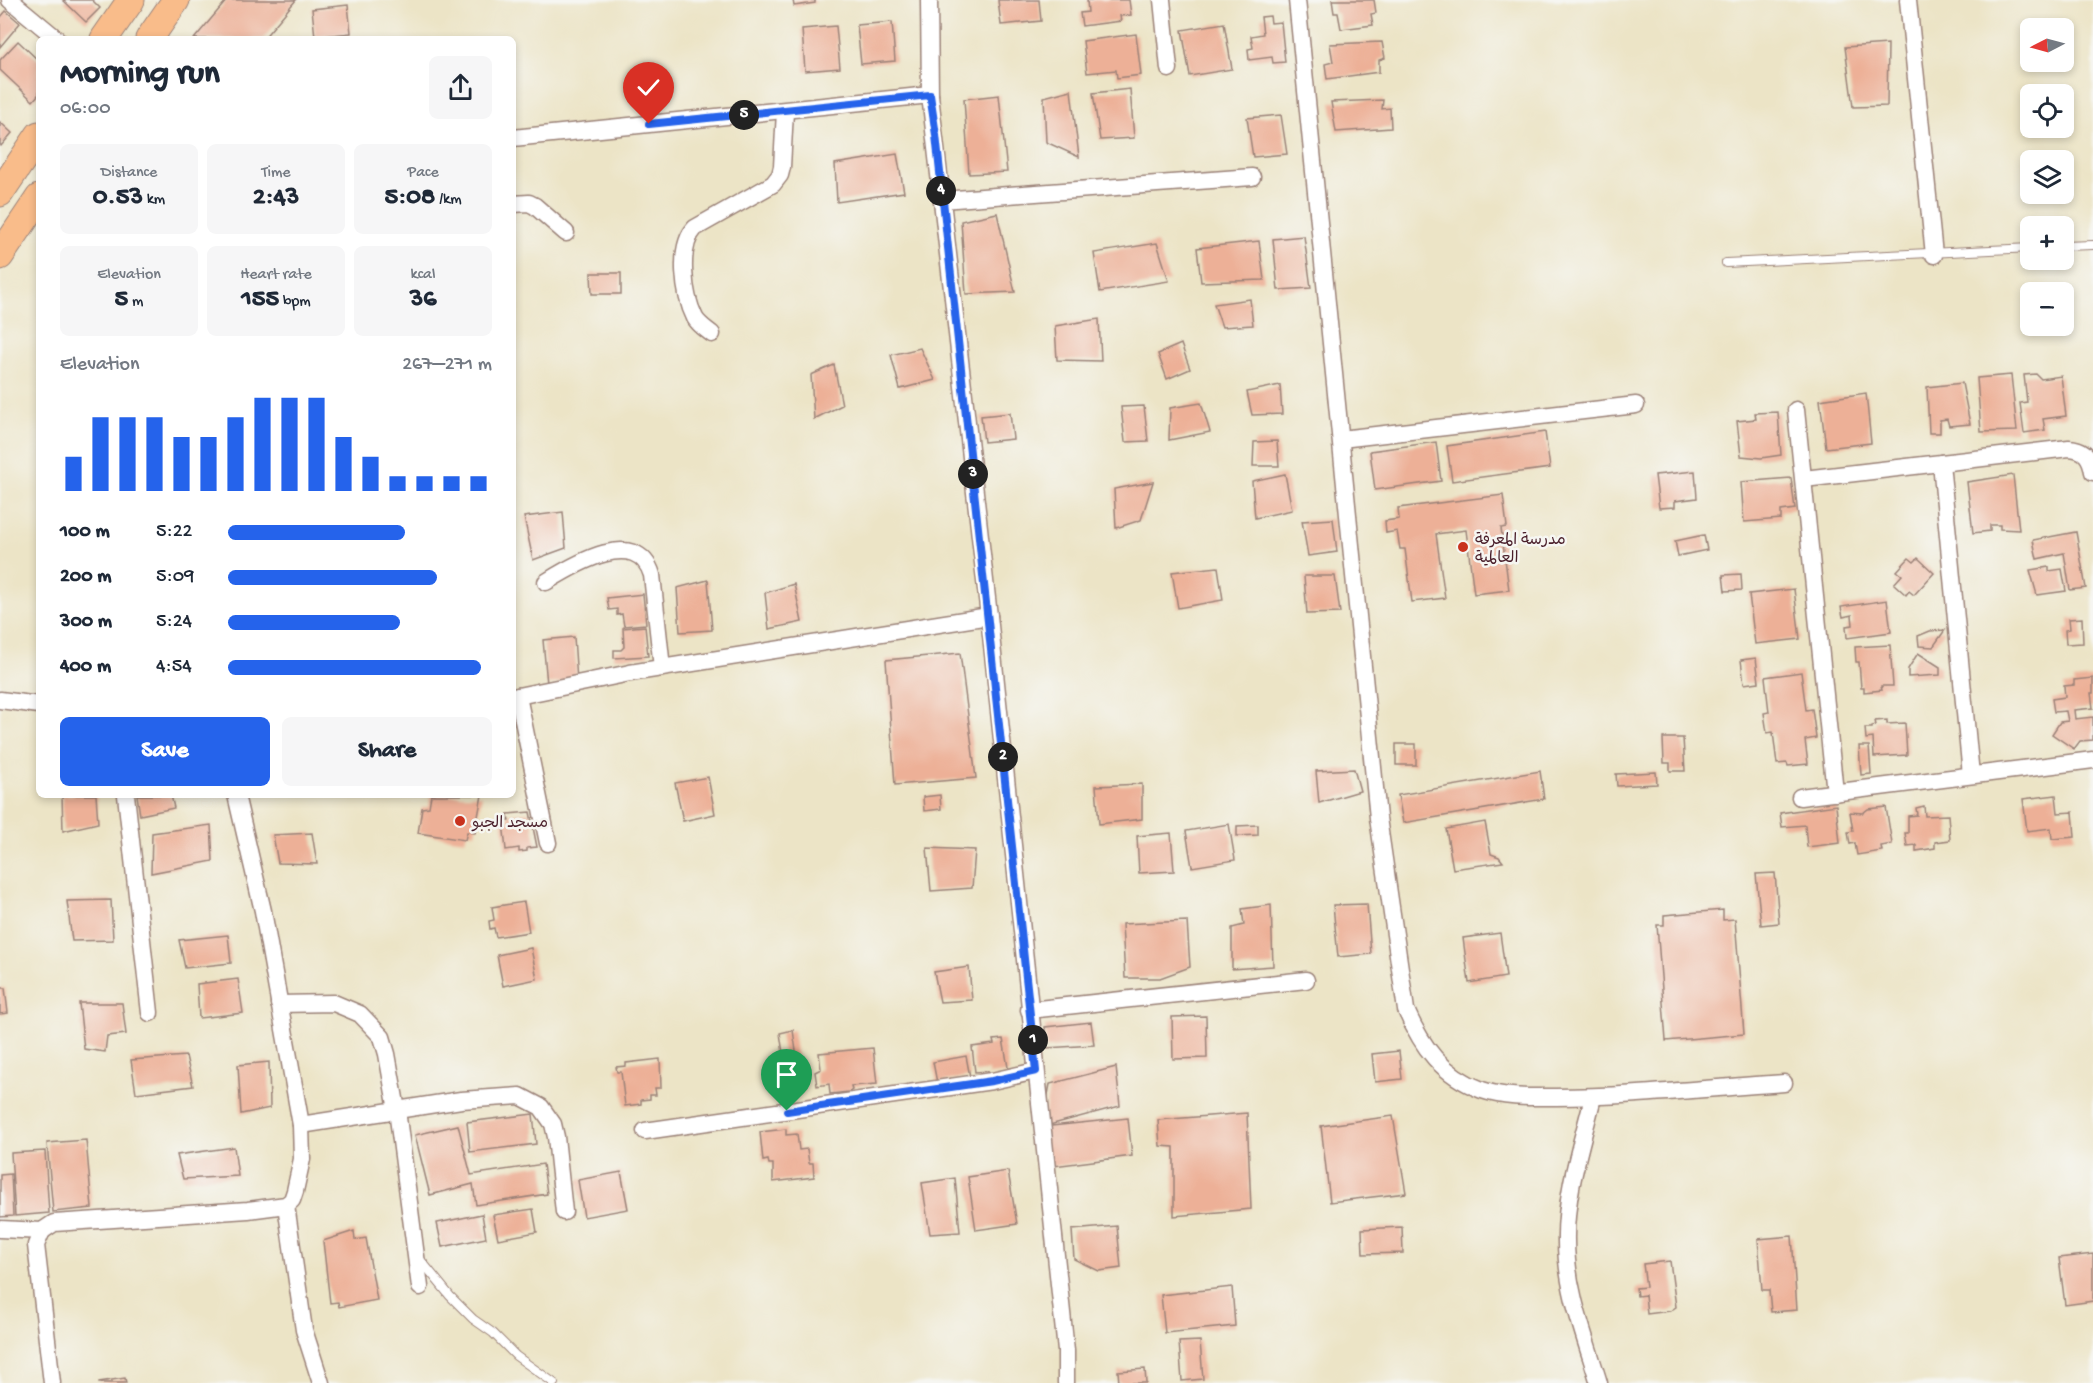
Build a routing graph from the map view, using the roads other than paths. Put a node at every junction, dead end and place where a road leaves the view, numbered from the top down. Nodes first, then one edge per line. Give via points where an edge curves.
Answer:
1 (10, 0) edge
2 (131, 0) edge
3 (176, 0) edge
4 (929, 0) edge
5 (1161, 0) edge
6 (1296, 0) edge
7 (1908, 0) edge
8 (53, 36) edge
9 (106, 36) edge
10 (151, 36) edge
11 (1169, 69) dead end
12 (930, 95) junction
13 (785, 111) junction
14 (516, 138) edge
15 (36, 139) edge
16 (1252, 177) dead end
17 (0, 193) edge
18 (942, 200) junction
19 (36, 202) edge
20 (516, 204) edge
21 (566, 233) dead end
22 (2093, 245) edge
23 (2074, 246) edge
24 (2020, 250) edge
25 (1934, 255) junction
26 (0, 256) edge
27 (1726, 263) dead end
28 (712, 334) dead end
29 (1636, 405) dead end
30 (1796, 410) dead end
31 (1341, 439) junction
32 (1941, 463) junction
33 (2093, 472) edge
34 (1804, 479) junction
35 (546, 582) dead end
36 (989, 616) junction
37 (662, 668) junction
38 (516, 697) edge
39 (0, 700) edge
40 (36, 705) edge
41 (2093, 760) edge
42 (1971, 775) junction
43 (1835, 793) junction
44 (1800, 797) dead end
45 (126, 798) edge
46 (237, 798) edge
47 (548, 843) dead end
48 (1306, 981) dead end
49 (279, 1004) junction
50 (1029, 1010) junction
51 (150, 1013) dead end
52 (1036, 1071) junction
53 (1784, 1083) dead end
54 (1593, 1097) junction
55 (397, 1110) junction
56 (301, 1125) junction
57 (645, 1131) dead end
58 (286, 1205) junction
59 (564, 1212) dead end
60 (0, 1229) edge
61 (42, 1231) junction
62 (416, 1255) junction
63 (420, 1287) dead end
64 (52, 1383) edge
65 (321, 1383) edge
66 (554, 1383) edge
67 (1066, 1383) edge
68 (1599, 1383) edge

1 - 8 street
2 - 9 main road
3 - 10 main road
4 - 12 street
5 - 11 street
6 - 31 street
7 - 25 street
12 - 13 street
12 - 18 street
13 - 14 street
13 - 28 street via 782,167 773,184 689,234 684,260 688,301 696,320
15 - 17 main road
16 - 18 street
18 - 36 street
19 - 26 main road
20 - 21 street via 535,206
22 - 23 lane
24 - 25 lane
25 - 27 lane
29 - 31 street
30 - 34 street
31 - 54 street via 1378,818 1406,1010 1417,1036 1435,1059 1457,1077 1483,1090 1511,1096
32 - 33 street via 2076,448 2088,455
32 - 34 street
32 - 42 street
34 - 43 street
35 - 37 street via 591,557 632,552 642,557 652,575
36 - 37 street
36 - 50 street
37 - 38 street
38 - 47 street
39 - 40 street
41 - 42 street
42 - 43 street
43 - 44 street
45 - 51 street
46 - 49 street via 263,911
48 - 50 street
49 - 55 street via 334,1003 360,1014 382,1037
49 - 56 street
50 - 52 street
52 - 57 street
52 - 67 street via 1066,1351
53 - 54 street
54 - 68 street via 1568,1203 1566,1240 1568,1270
55 - 56 street
55 - 59 street via 501,1096 520,1096 541,1107 553,1124 556,1137
55 - 62 street
56 - 58 street via 302,1159 292,1200
58 - 61 street via 54,1223
58 - 65 street via 304,1330
60 - 61 street
61 - 64 street via 36,1245
62 - 63 street
62 - 66 lane via 473,1319

